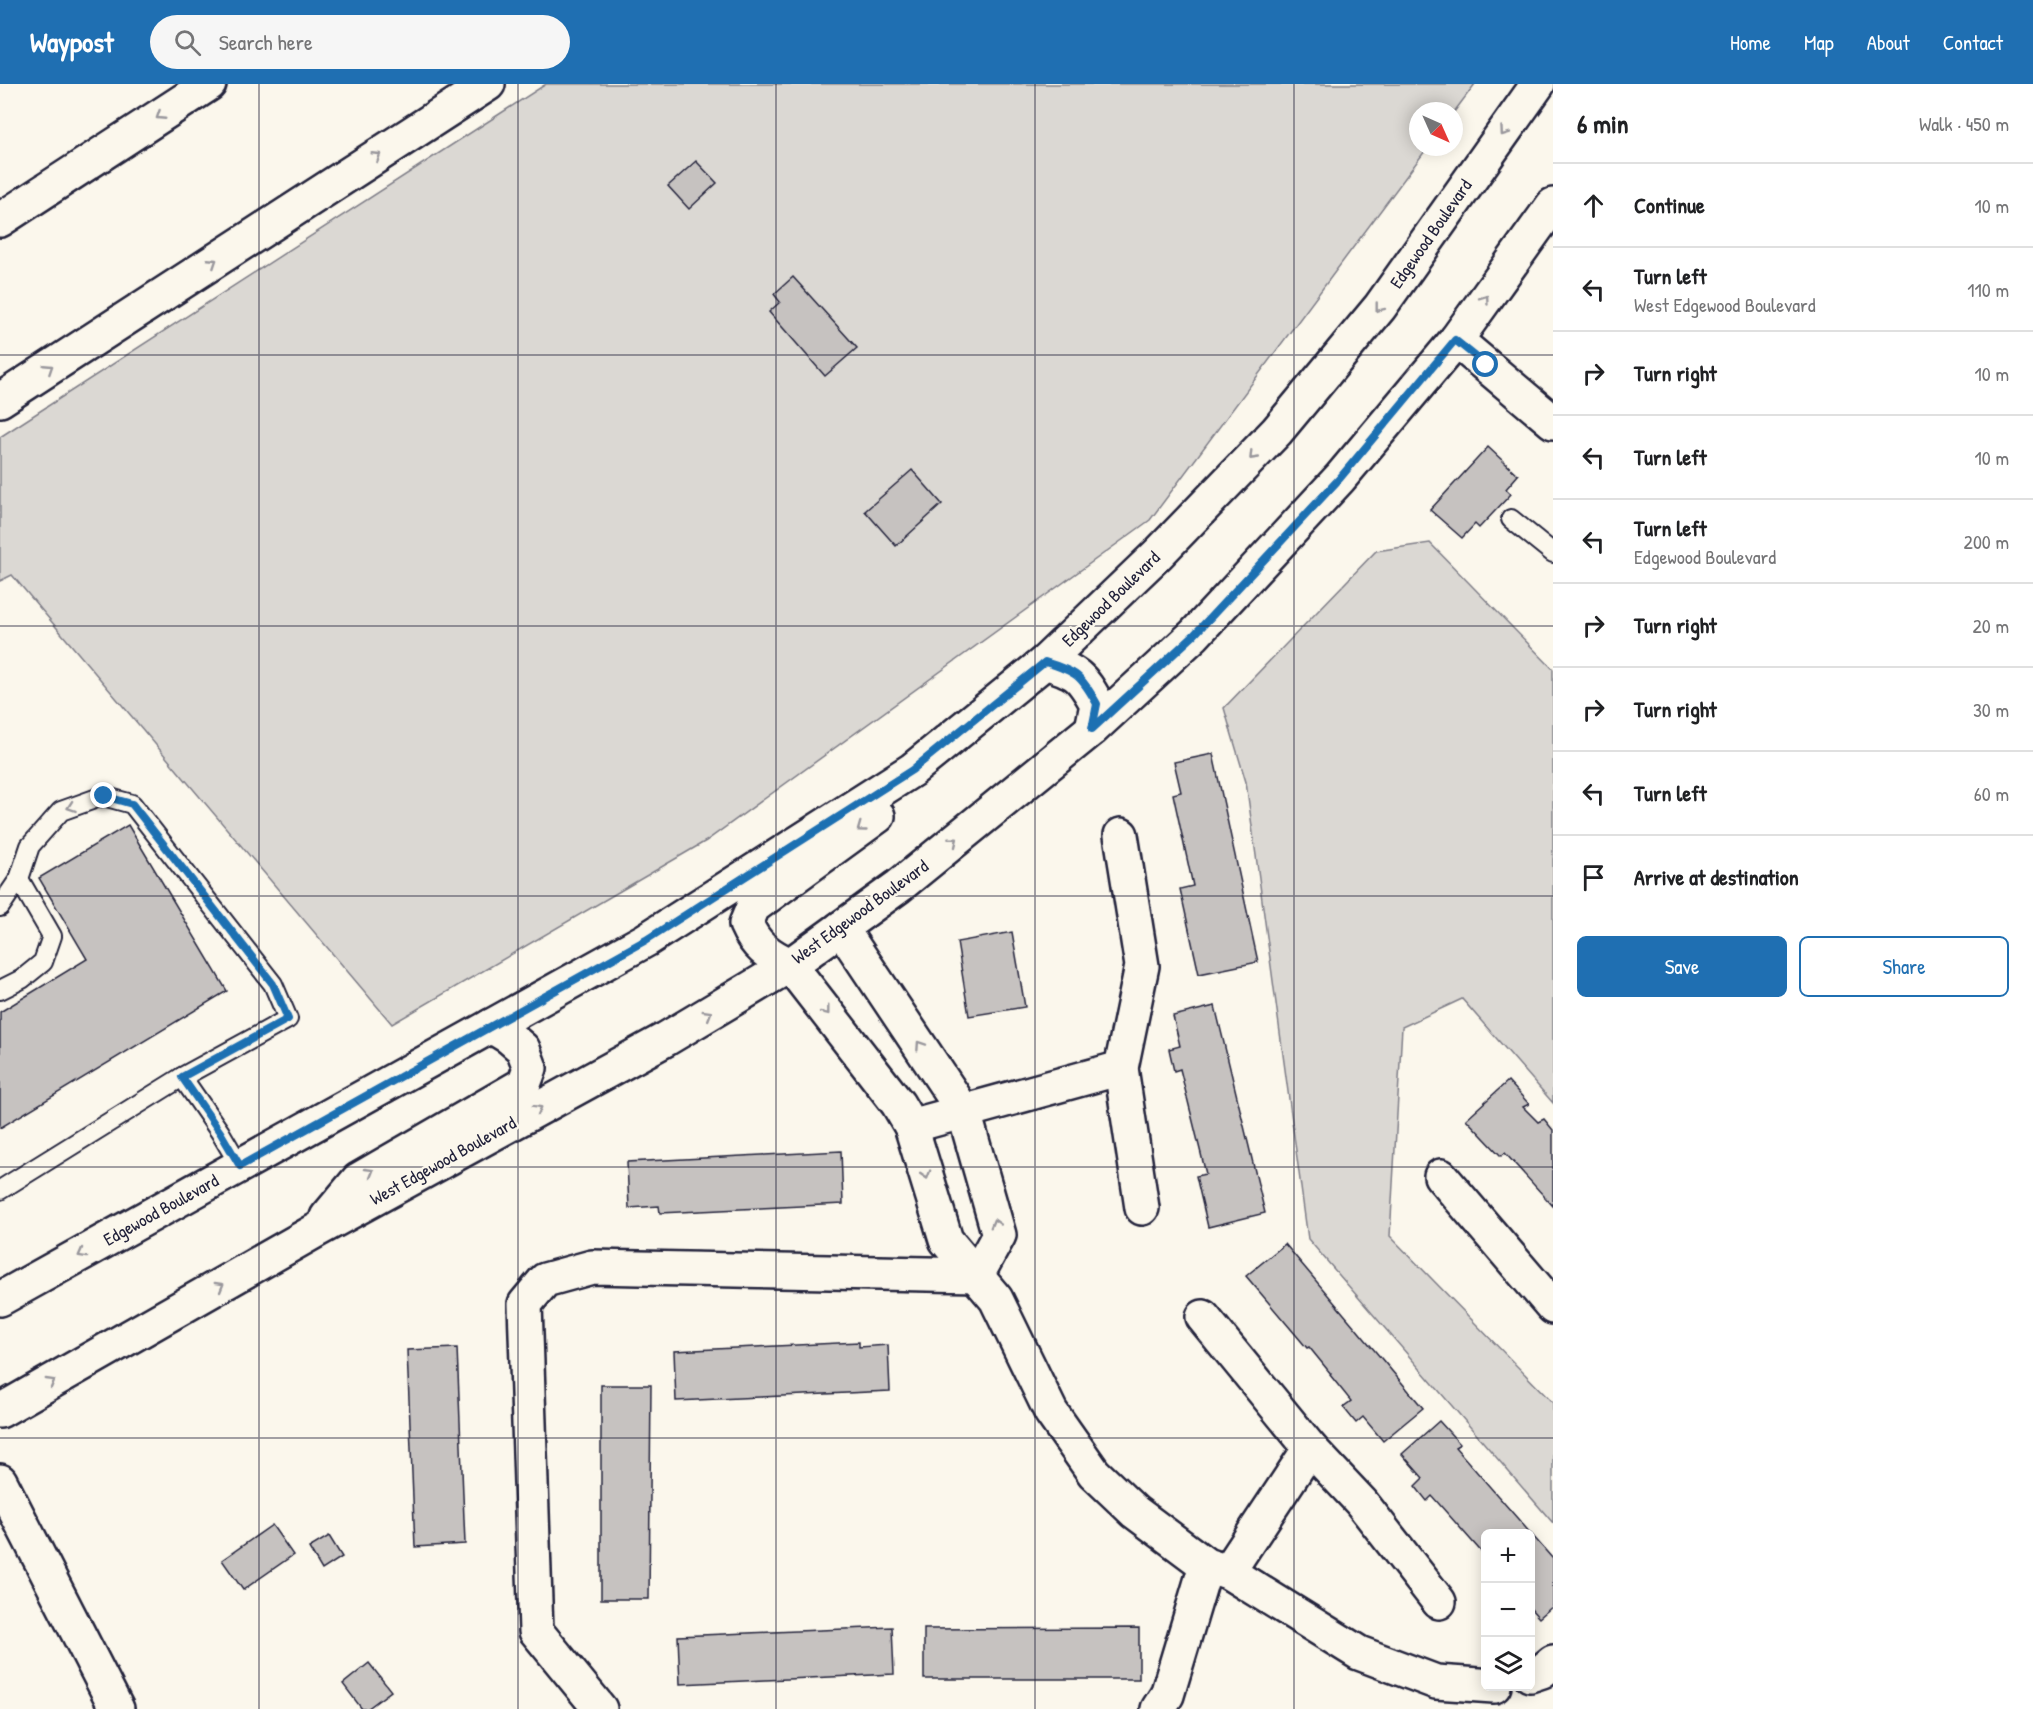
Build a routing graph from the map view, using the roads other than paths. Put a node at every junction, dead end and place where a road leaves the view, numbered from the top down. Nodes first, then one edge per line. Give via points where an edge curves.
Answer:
1 (209, 84) edge
2 (488, 84) edge
3 (1538, 84) edge
4 (1553, 205) edge
5 (0, 220) edge
6 (1455, 340) junction
7 (0, 400) edge
8 (1553, 422) edge
9 (1511, 519) dead end
10 (1553, 553) edge
11 (1045, 662) junction
12 (1092, 729) junction
13 (912, 770) junction
14 (1121, 835) dead end
15 (19, 879) junction
16 (0, 906) edge
17 (841, 928) junction
18 (790, 964) junction
19 (0, 990) edge
20 (491, 1026) junction
21 (1121, 1068) junction
22 (182, 1077) junction
23 (964, 1112) junction
24 (912, 1126) junction
25 (240, 1166) junction
26 (1442, 1176) dead end
27 (0, 1190) edge
28 (1143, 1208) dead end
29 (317, 1230) junction
30 (977, 1275) junction
31 (0, 1299) edge
32 (1553, 1307) edge
33 (1203, 1317) dead end
34 (0, 1411) edge
35 (1310, 1448) junction
36 (0, 1482) edge
37 (1217, 1568) junction
38 (1438, 1602) dead end
39 (1481, 1688) edge
40 (1440, 1696) edge
41 (117, 1709) edge
42 (600, 1709) edge
43 (1158, 1709) edge

1 -> 5 main road
7 -> 2 main road
3 -> 11 main road, Edgewood Boulevard via 1380,307 1277,431 1158,554
6 -> 4 main road, West Edgewood Boulevard
6 - 8 main road
6 - 12 main road, West Edgewood Boulevard via 1340,478 1194,635
9 - 10 lane
11 - 12 main road via 1067,669 1085,682 1097,704
11 - 13 main road, Edgewood Boulevard
17 -> 12 main road, West Edgewood Boulevard via 899,886
13 -> 18 main road via 892,806 753,907 746,924 753,940 776,959
13 - 20 main road, Edgewood Boulevard via 646,940
14 - 21 main road via 1142,966
15 - 16 lane
15 - 19 lane via 52,936 43,962
22 -> 15 lane via 288,1019 273,984 132,804 104,796 61,811 30,846
17 - 18 main road, West Edgewood Boulevard
23 -> 17 main road
18 -> 24 main road
29 -> 18 main road, West Edgewood Boulevard via 666,1039
20 - 25 main road, Edgewood Boulevard
29 -> 20 main road via 358,1180 524,1084 530,1068 523,1049
21 - 23 main road
21 - 28 main road
22 - 25 lane
22 - 27 lane
23 - 24 main road
30 -> 23 main road via 999,1235
24 -> 30 main road via 946,1240
25 -> 31 main road, Edgewood Boulevard
26 - 32 main road
34 -> 29 main road, West Edgewood Boulevard
30 - 37 main road via 996,1299 1051,1412 1094,1473 1136,1512
30 - 42 main road via 592,1267 545,1280 525,1304 536,1631
33 - 35 main road
35 - 37 main road
35 - 38 main road via 1361,1502
36 - 41 main road
37 - 40 main road via 1359,1653
37 - 43 main road
39 - 40 main road

